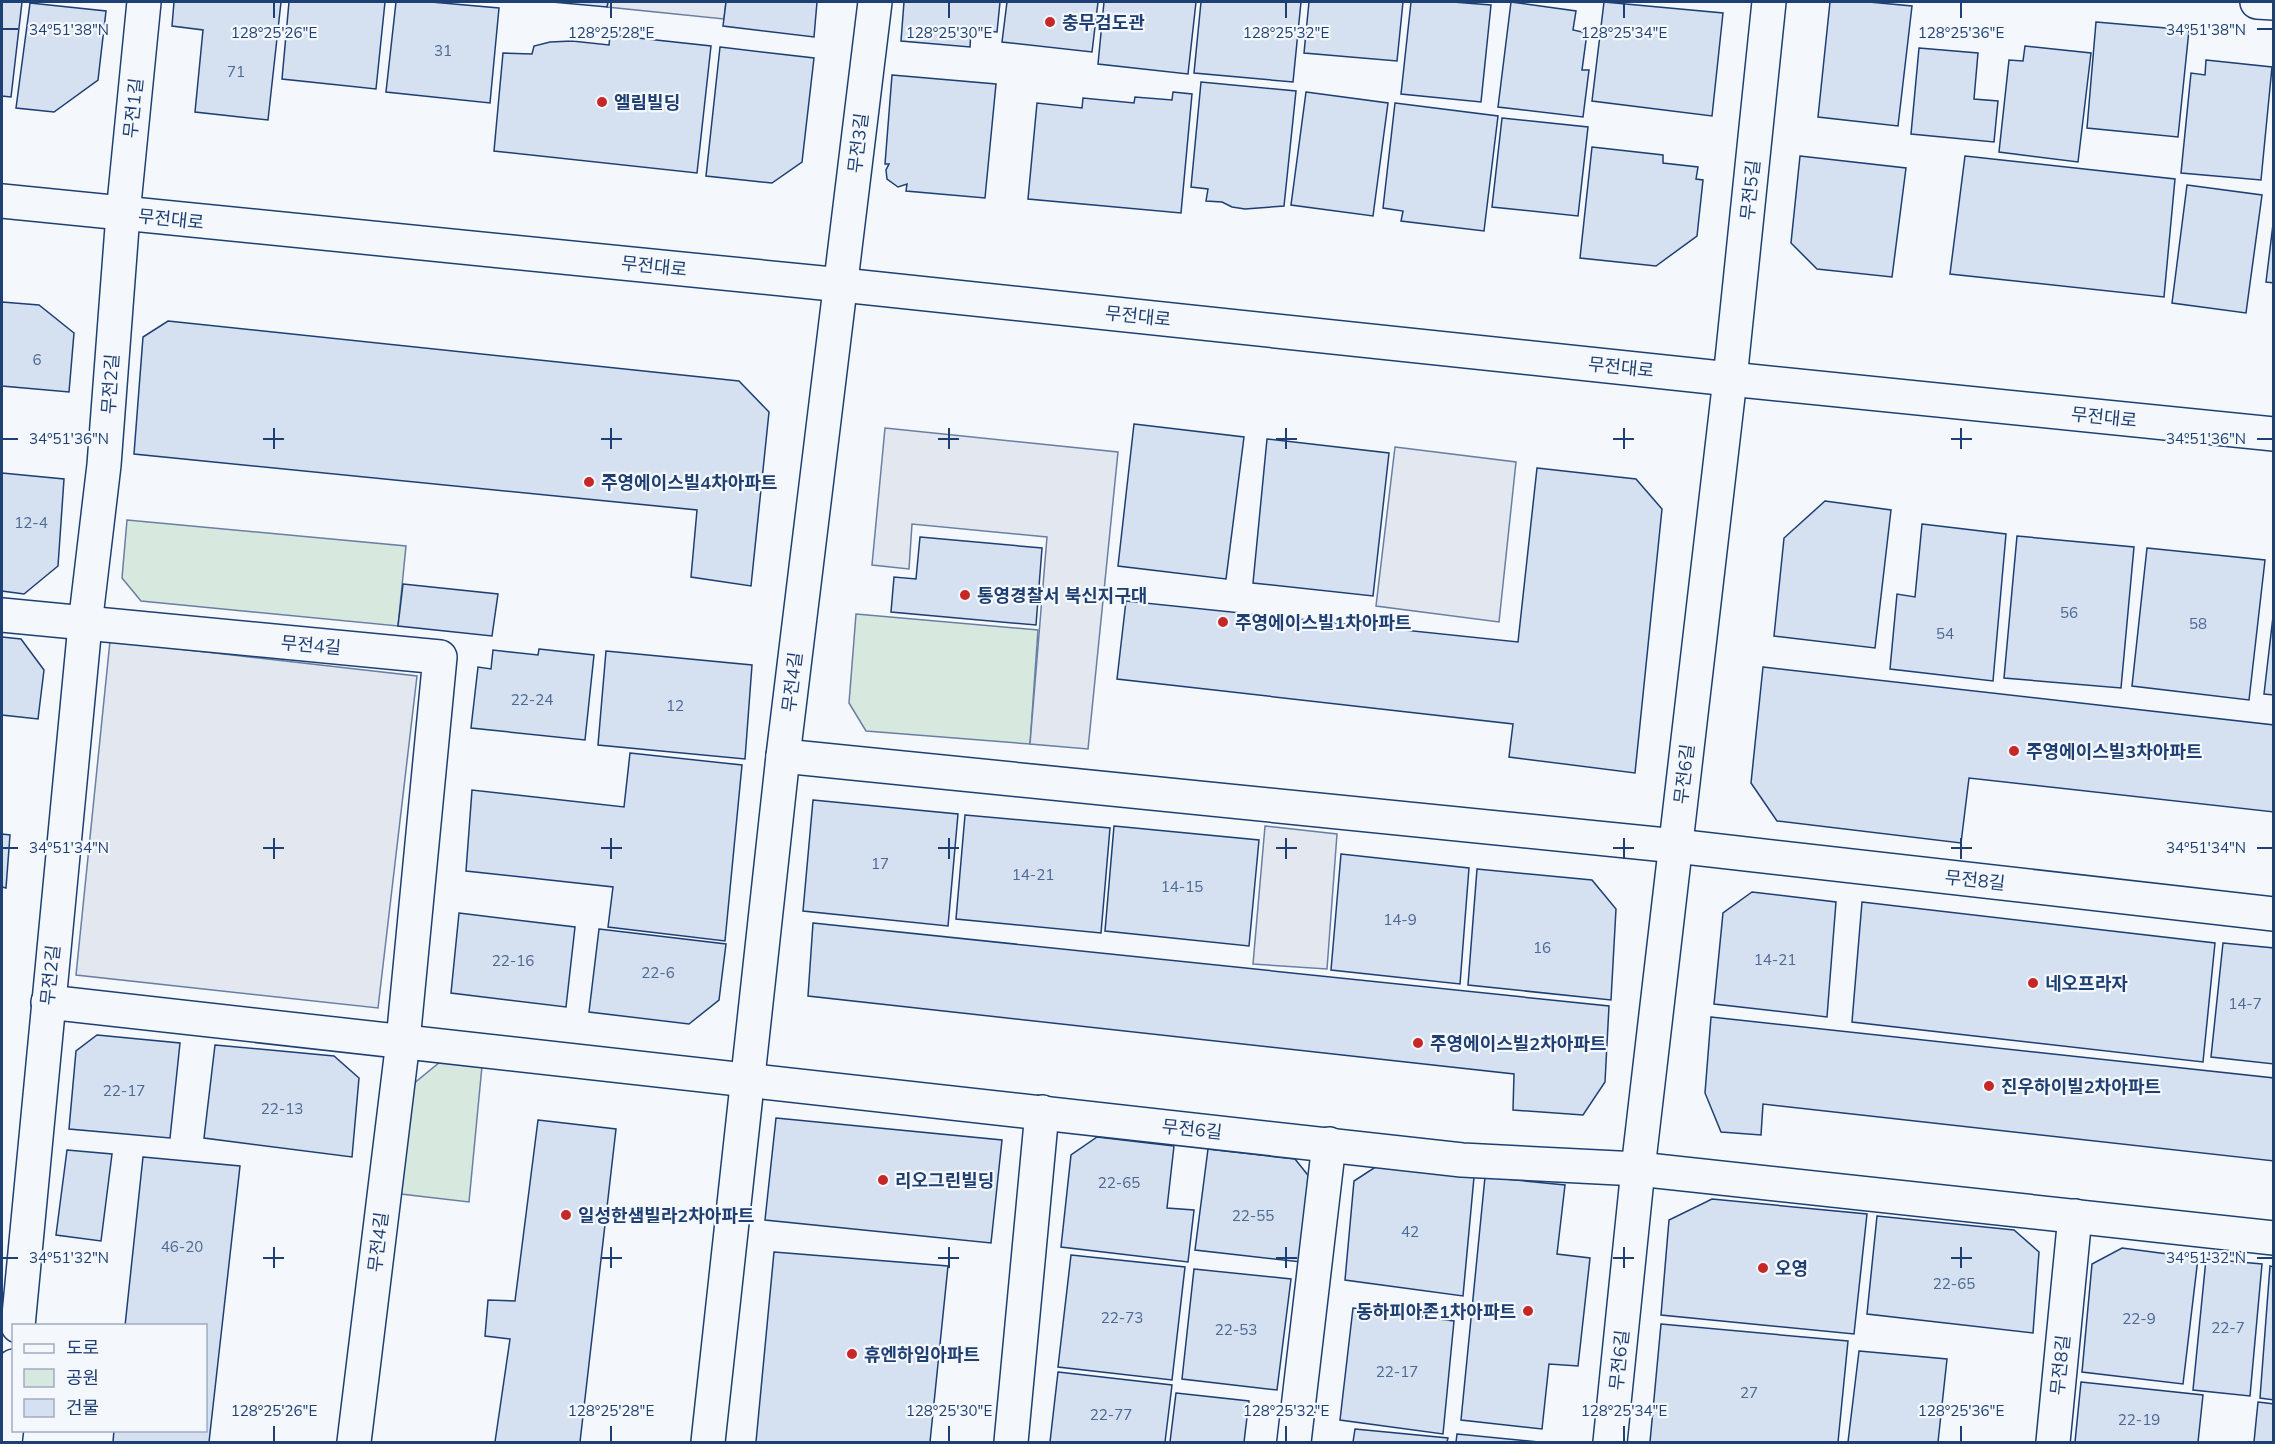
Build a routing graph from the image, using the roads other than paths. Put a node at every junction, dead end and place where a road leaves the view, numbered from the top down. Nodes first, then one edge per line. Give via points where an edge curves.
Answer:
1 (144, 2) edge
2 (875, 2) edge
3 (1769, 2) edge
4 (2257, 2) edge
5 (2274, 3) edge
6 (2, 201) edge
7 (123, 214) junction
8 (842, 285) junction
9 (1730, 379) junction
10 (2274, 434) edge
11 (2, 615) edge
12 (85, 624) junction
13 (783, 756) junction
14 (1676, 846) junction
15 (2274, 914) edge
16 (48, 1002) junction
17 (403, 1041) junction
18 (746, 1080) junction
19 (1042, 1112) junction
20 (1329, 1144) junction
21 (1638, 1169) junction
22 (2075, 1216) junction
23 (2274, 1238) edge
24 (18, 1324) edge
25 (12, 1383) edge
26 (5, 1443) edge
27 (354, 1443) edge
28 (708, 1443) edge
29 (1011, 1443) edge
30 (1294, 1443) edge
31 (1610, 1443) edge
32 (2053, 1443) edge

1 - 7 street, 무전1길
2 - 8 street, 무전3길
3 - 9 street, 무전5길
4 - 5 street
6 - 7 street, 무전대로
7 - 8 street, 무전대로
7 - 12 street, 무전2길 via 104,465
8 - 9 street, 무전대로
8 - 13 street, 무전4길
9 - 10 street, 무전대로
9 - 14 street, 무전6길
11 - 12 street
12 - 16 street, 무전2길
12 - 17 street, 무전4길 via 440,657
13 - 14 street, 무전8길
13 - 18 street, 무전4길
14 - 15 street, 무전8길
14 - 21 street, 무전6길
16 - 17 street
16 - 24 street, 무전2길
17 - 18 street
17 - 27 street, 무전4길
18 - 19 street, 무전6길
18 - 28 street, 무전4길
19 - 20 street, 무전6길
19 - 29 street
20 - 21 street, 무전6길 via 1462,1160
20 - 30 street
21 - 22 street
21 - 31 street, 무전6길
22 - 23 street
22 - 32 street, 무전8길
25 - 26 street

